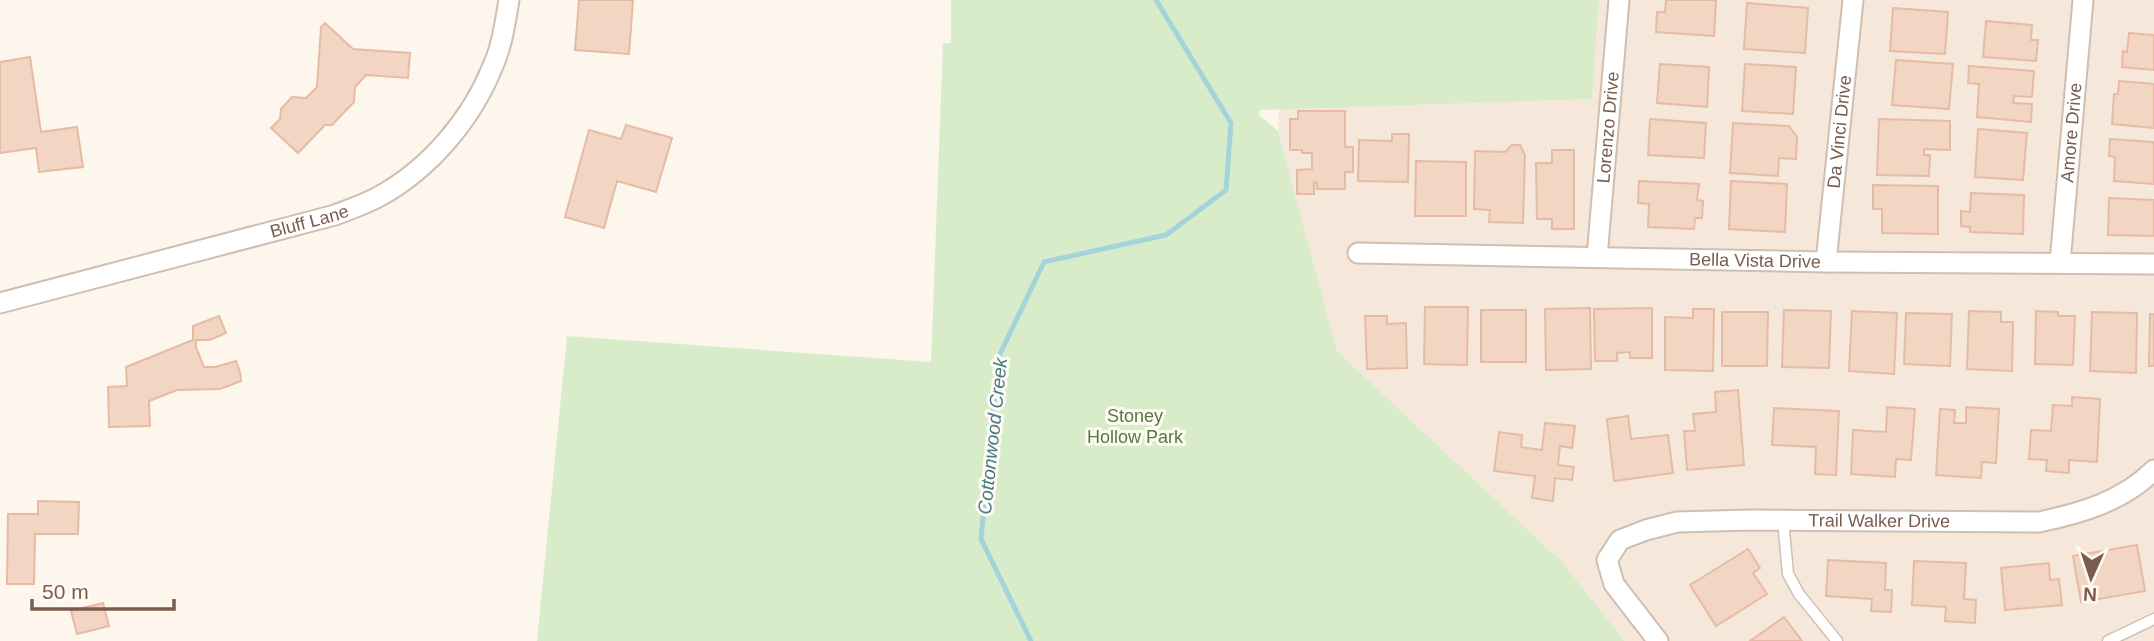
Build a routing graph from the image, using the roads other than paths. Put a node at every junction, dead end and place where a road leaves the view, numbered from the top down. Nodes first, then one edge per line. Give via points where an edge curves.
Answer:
1 (509, 0) edge
2 (1619, 0) edge
3 (1853, 0) edge
4 (2083, 0) edge
5 (1358, 253) dead end
6 (1597, 257) junction
7 (1826, 262) junction
8 (2060, 263) junction
9 (2154, 264) edge
10 (0, 303) edge
11 (2154, 470) edge
12 (1783, 520) junction
13 (2154, 619) edge
14 (1658, 641) edge
15 (1837, 641) edge
16 (2108, 641) edge

1 - 10 street, Bluff Lane via 493,67 477,100 419,169 380,197 335,215
2 - 6 street, Lorenzo Drive
3 - 7 street, Da Vinci Drive
4 - 8 street, Amore Drive
5 - 6 street, Bella Vista Drive
6 - 7 street, Bella Vista Drive
7 - 8 street, Bella Vista Drive
8 - 9 street, Bella Vista Drive
11 - 12 street, Trail Walker Drive via 2121,496 2039,522
12 - 14 street, Trail Walker Drive via 1677,522 1620,540 1607,560 1615,584
12 - 15 lane via 1788,574
13 - 16 lane

